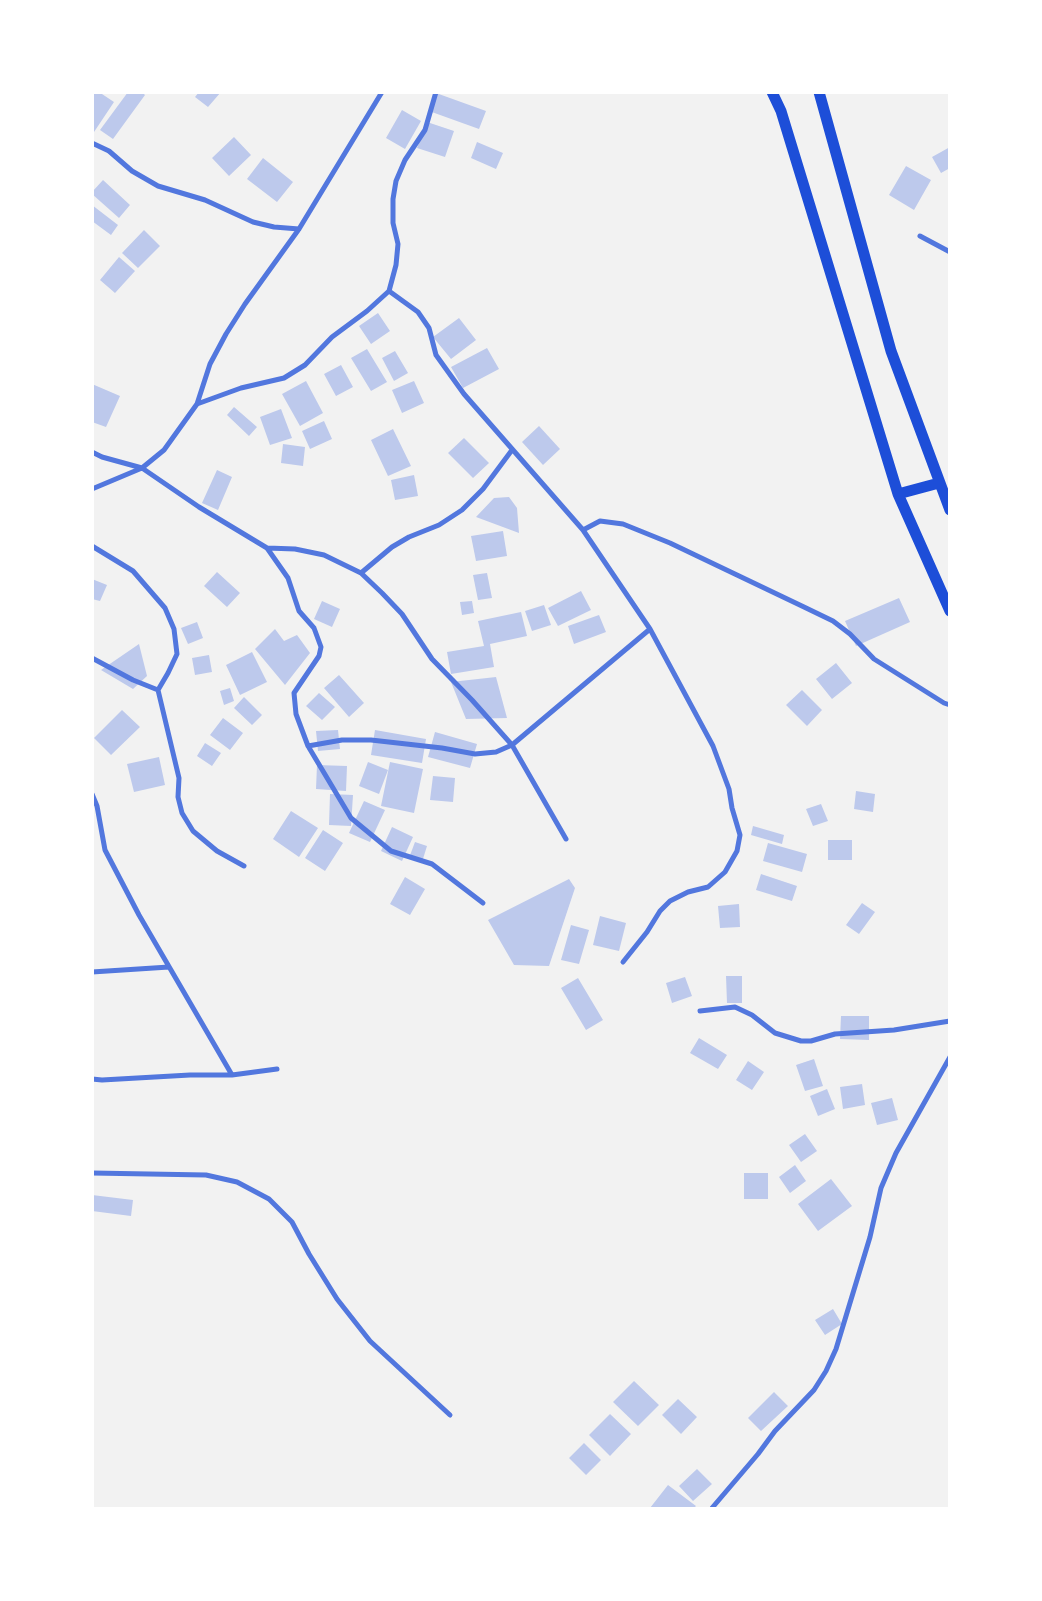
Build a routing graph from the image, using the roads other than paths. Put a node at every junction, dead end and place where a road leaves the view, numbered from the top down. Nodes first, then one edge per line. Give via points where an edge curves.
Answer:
1 (382, 92) edge
2 (436, 92) edge
3 (772, 92) edge
4 (819, 92) edge
5 (92, 143) edge
6 (299, 229) junction
7 (920, 236) dead end
8 (950, 252) edge
9 (389, 291) junction
10 (197, 404) junction
11 (512, 450) junction
12 (92, 452) edge
13 (142, 468) junction
14 (939, 483) junction
15 (92, 489) edge
16 (898, 494) junction
17 (950, 510) edge
18 (583, 530) junction
19 (92, 546) edge
20 (267, 548) junction
21 (361, 573) junction
22 (950, 611) edge
23 (650, 629) junction
24 (92, 658) edge
25 (158, 690) junction
26 (950, 705) edge
27 (308, 746) junction
28 (512, 746) junction
29 (92, 794) edge
30 (566, 839) dead end
31 (244, 866) dead end
32 (482, 903) dead end
33 (623, 962) dead end
34 (169, 967) junction
35 (92, 972) edge
36 (700, 1010) dead end
37 (950, 1021) edge
38 (950, 1057) edge
39 (277, 1069) dead end
40 (232, 1075) junction
41 (92, 1079) edge
42 (92, 1173) edge
43 (450, 1415) dead end
44 (712, 1508) edge

1 - 6 street
2 - 9 street via 425,130 396,180 393,223 398,244
3 - 16 main road via 782,110
4 - 14 main road via 891,351
5 - 6 street via 109,151 132,171 158,186 205,200 253,222
6 - 10 street via 226,334 210,364
7 - 8 street
9 - 10 street via 332,337 305,365 284,378 241,388
9 - 11 street via 418,312 429,328 436,355
10 - 13 street via 164,450
11 - 18 street
11 - 21 street via 462,510 439,525 392,547
12 - 13 street
13 - 15 street
13 - 20 street
14 - 16 main road
14 - 17 main road
16 - 22 main road
18 - 23 street
18 - 26 street via 600,521 623,524 670,543 833,621 874,659
19 - 25 street via 133,571 165,608 174,629 177,654
20 - 21 street via 324,555
20 - 27 street via 288,578 299,611 314,628 321,647 319,656 294,693 296,714
21 - 28 street via 402,614 432,659
23 - 28 street
23 - 33 street via 713,746 729,789 740,835 737,851 725,872 708,887 670,901
24 - 25 street
25 - 31 street via 179,778 178,797 182,813 193,831 217,851
27 - 28 street via 342,740 371,740 475,754
27 - 32 street via 351,818 391,851 432,864
28 - 30 street
29 - 34 street via 105,850
34 - 35 street
34 - 40 street
36 - 37 street via 735,1007 775,1032 801,1041
38 - 44 street via 880,1188 867,1246 826,1372
39 - 40 street
40 - 41 street
42 - 43 street via 206,1175 237,1182 269,1199 292,1222 338,1299 370,1341

